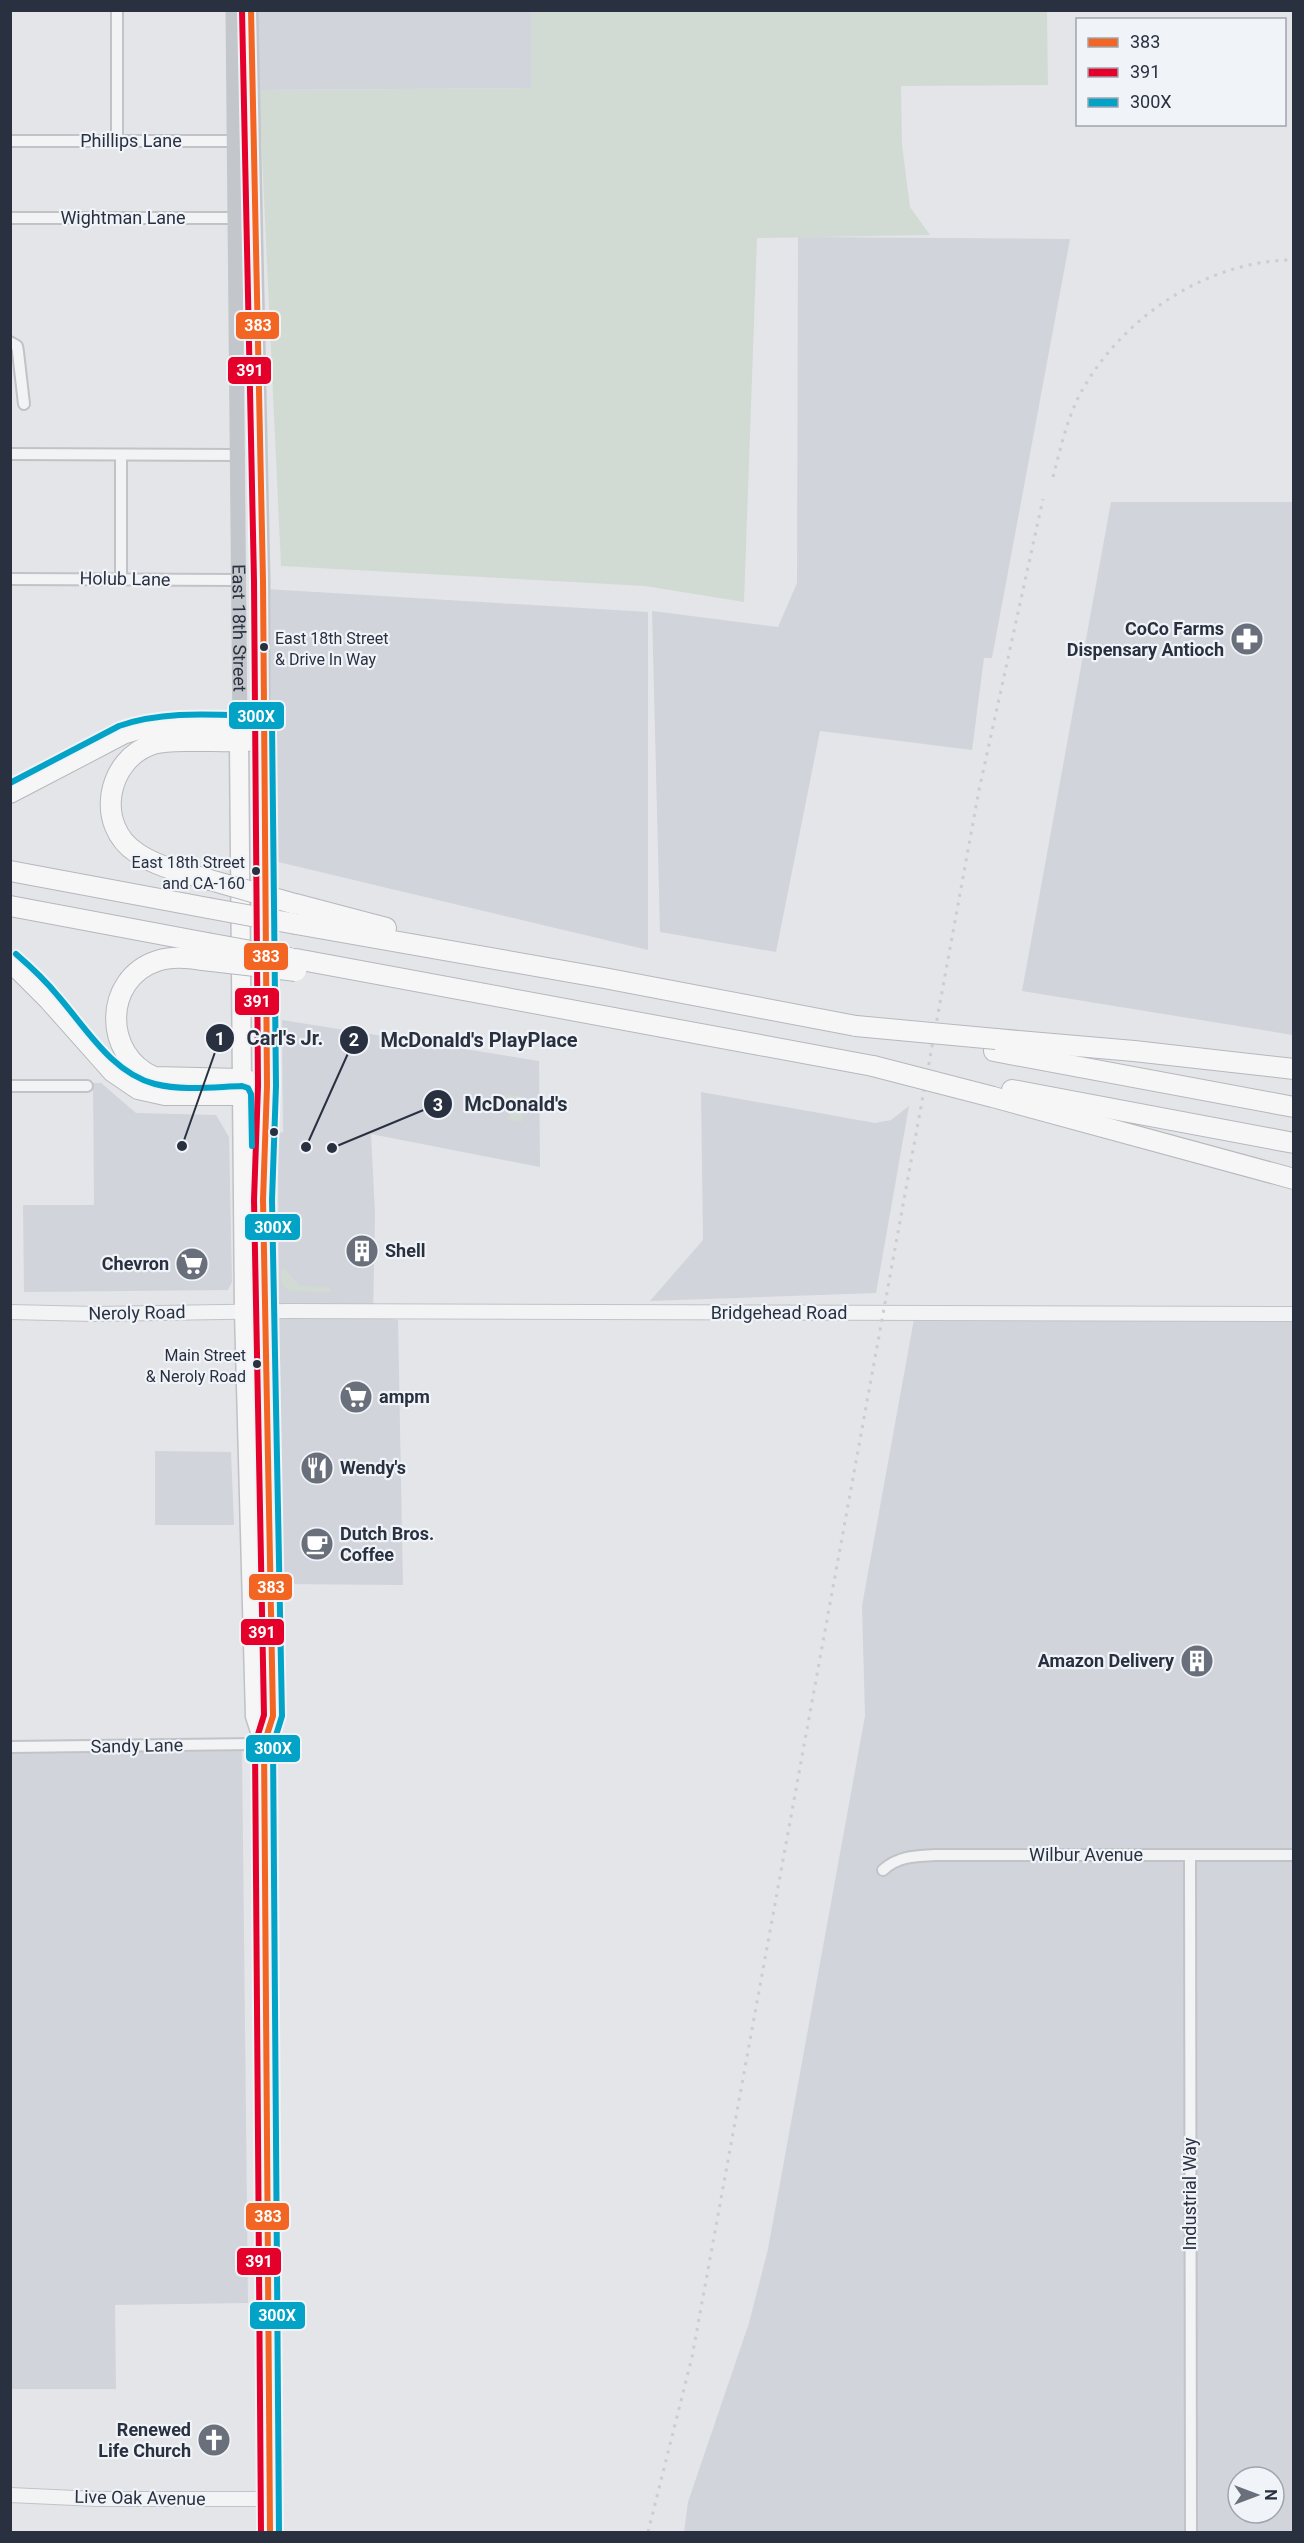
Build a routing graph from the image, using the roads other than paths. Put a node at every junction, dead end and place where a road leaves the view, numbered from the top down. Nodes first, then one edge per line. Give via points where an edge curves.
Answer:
1 (117, 10) edge
2 (233, 10) edge
3 (251, 10) edge
4 (10, 141) edge
5 (117, 141) junction
6 (234, 141) junction
7 (252, 141) junction
8 (10, 218) edge
9 (235, 218) junction
10 (10, 342) edge
11 (24, 404) dead end
12 (10, 454) edge
13 (121, 455) junction
14 (238, 455) junction
15 (10, 579) edge
16 (121, 579) junction
17 (239, 580) junction
18 (240, 733) junction
19 (263, 733) junction
20 (10, 793) edge
21 (10, 871) edge
22 (10, 906) edge
23 (296, 914) junction
24 (205, 951) junction
25 (10, 961) edge
26 (995, 1045) junction
27 (1293, 1069) edge
28 (10, 1086) edge
29 (87, 1086) dead end
30 (267, 1086) junction
31 (242, 1087) junction
32 (991, 1091) junction
33 (1293, 1107) edge
34 (1293, 1143) edge
35 (1293, 1179) edge
36 (264, 1311) junction
37 (10, 1312) edge
38 (244, 1312) junction
39 (1293, 1314) edge
40 (264, 1744) junction
41 (10, 1747) edge
42 (1190, 1855) junction
43 (1293, 1855) edge
44 (883, 1870) dead end
45 (10, 2495) edge
46 (270, 2499) junction
47 (270, 2532) edge
48 (1191, 2532) edge

1 - 5 street
2 - 6 main road, East 18th Street
3 - 7 main road, East 18th Street
4 - 5 street, Phillips Lane
5 - 6 street, Phillips Lane
6 - 7 street, Phillips Lane
6 - 9 main road, East 18th Street
7 - 19 main road, East 18th Street
8 - 9 street, Wightman Lane
9 - 14 main road, East 18th Street
10 - 11 street via 17,346
12 - 13 street
13 - 14 street
13 - 16 street
14 - 17 main road, East 18th Street
15 - 16 street, Holub Lane
16 - 17 street, Holub Lane
17 - 18 main road, East 18th Street
18 - 19 highway
18 - 20 highway via 166,725 138,729
18 - 23 highway, bridge via 155,743 132,754 111,790 110,805 117,830 135,853
18 - 31 main road
19 - 30 main road
21 - 23 highway, bridge via 208,908
22 - 24 highway
23 - 26 highway, bridge via 856,1026
24 - 31 highway via 169,958 134,975 118,1004 117,1036 131,1062 154,1077
24 - 32 highway, bridge via 540,1004
25 - 31 highway via 50,1000 103,1062 138,1089 165,1095
26 - 27 highway via 1134,1051
26 - 33 highway
28 - 29 street
30 - 31 highway
30 - 36 main road
31 - 38 main road
32 - 34 highway
32 - 35 highway
36 - 38 street, Neroly Road
36 - 39 street, Bridgehead Road
36 - 40 main road via 273,1716
37 - 38 street, Neroly Road
38 - 40 main road via 255,1716
40 - 41 street, Sandy Lane
40 - 46 main road
42 - 43 street, Wilbur Avenue
42 - 44 street, Wilbur Avenue via 909,1856
42 - 48 street, Industrial Way
45 - 46 street, Live Oak Avenue
46 - 47 main road

